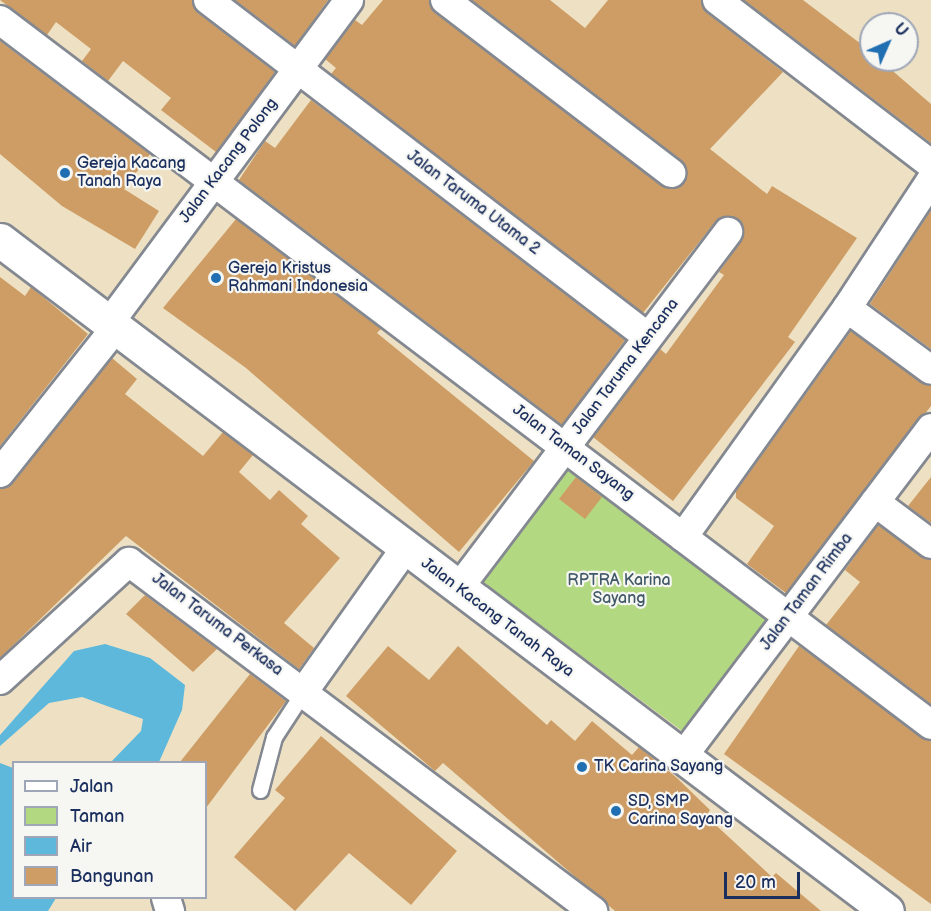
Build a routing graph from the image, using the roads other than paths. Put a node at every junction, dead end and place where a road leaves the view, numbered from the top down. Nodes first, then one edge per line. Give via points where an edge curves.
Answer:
1 (208, 0) edge
2 (349, 0) edge
3 (445, 0) edge
4 (717, 0) edge
5 (0, 20) edge
6 (298, 69) junction
7 (931, 164) edge
8 (671, 173) dead end
9 (931, 180) edge
10 (214, 182) junction
11 (728, 232) dead end
12 (0, 240) edge
13 (847, 308) junction
14 (113, 325) junction
15 (648, 337) junction
16 (931, 370) edge
17 (931, 428) edge
18 (565, 448) junction
19 (0, 473) edge
20 (875, 502) junction
21 (683, 537) junction
22 (931, 544) edge
23 (405, 549) junction
24 (458, 589) junction
25 (788, 617) junction
26 (0, 680) edge
27 (304, 691) junction
28 (931, 725) edge
29 (684, 756) junction
30 (260, 790) dead end
31 (593, 911) edge
32 (887, 911) edge

1 - 6 street, Jalan Taruma Utama 2
2 - 6 street, Jalan Kacang Polong
3 - 8 street
4 - 7 street
5 - 10 street, Jalan Taman Sayang
6 - 10 street, Jalan Kacang Polong
6 - 15 street, Jalan Taruma Utama 2
9 - 13 street
10 - 14 street, Jalan Kacang Polong
10 - 18 street, Jalan Taman Sayang
11 - 15 street, Jalan Taruma Kencana
12 - 14 street, Jalan Kacang Tanah Raya
13 - 16 street
13 - 21 street
14 - 19 street, Jalan Kacang Polong
14 - 23 street, Jalan Kacang Tanah Raya
15 - 18 street, Jalan Taruma Kencana
17 - 20 street, Jalan Taman Rimba
18 - 21 street, Jalan Taman Sayang
18 - 24 street, Jalan Taruma Kencana
20 - 22 street
20 - 25 street, Jalan Taman Rimba
21 - 25 street, Jalan Taman Sayang
23 - 24 street, Jalan Kacang Tanah Raya
23 - 27 street
24 - 29 street, Jalan Kacang Tanah Raya
25 - 28 street, Jalan Taman Sayang
25 - 29 street, Jalan Taman Rimba
26 - 27 street, Jalan Taruma Perkasa via 129,562
27 - 30 lane via 274,737
27 - 31 street
29 - 32 street, Jalan Kacang Tanah Raya

